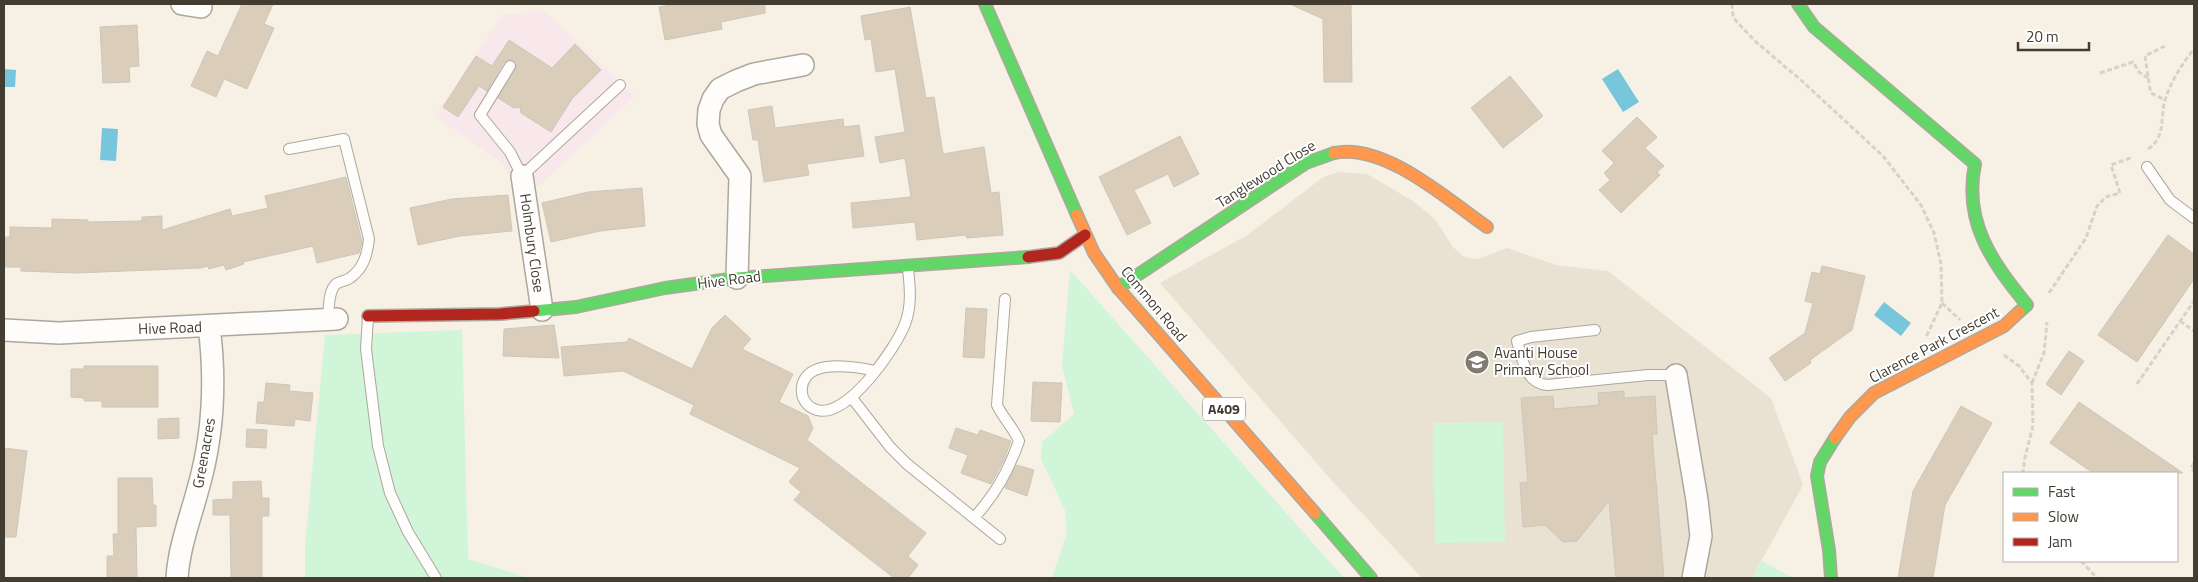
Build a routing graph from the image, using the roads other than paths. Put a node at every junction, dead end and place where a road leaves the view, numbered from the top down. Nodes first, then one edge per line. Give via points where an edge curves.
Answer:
1 (986, 4) edge
2 (1798, 4) edge
3 (803, 65) dead end
4 (510, 66) dead end
5 (620, 85) dead end
6 (289, 149) dead end
7 (2147, 167) dead end
8 (522, 176) junction
9 (2194, 218) edge
10 (1487, 227) dead end
11 (1085, 235) junction
12 (908, 264) junction
13 (737, 278) junction
14 (1118, 288) junction
15 (1005, 299) dead end
16 (542, 310) junction
17 (368, 316) joint
18 (332, 319) joint
19 (209, 326) junction
20 (4, 330) edge
21 (1595, 330) dead end
22 (874, 371) junction
23 (1676, 376) joint
24 (852, 398) junction
25 (974, 518) junction
26 (1000, 539) dead end
27 (177, 578) edge
28 (436, 578) edge
29 (1371, 578) edge
30 (1693, 578) edge
31 (1831, 578) edge

1 - 11 street, Common Road / A409
2 - 31 street, Clarence Park Crescent via 1814,27 1975,164 1971,193 1978,228 2003,277 2027,305 2004,326 1874,393 1850,417 1829,446 1817,476
3 - 13 street via 754,74 736,81 720,89 708,110 711,135 740,176
4 - 8 lane via 480,115 510,152
5 - 8 lane
6 - 18 lane via 344,139 369,239 362,266 350,278 335,285 331,294
7 - 9 lane via 2170,200
8 - 16 street, Holmbury Close
10 - 14 street, Tanglewood Close via 1394,164 1354,150 1329,152 1306,163
11 - 12 street, Hive Road via 1059,253 1046,256
11 - 14 street, Common Road / A409
12 - 13 street, Hive Road
12 - 22 lane via 911,295 906,323
13 - 16 street, Hive Road via 665,288 576,307
14 - 29 street, Common Road / A409
15 - 25 lane via 997,405 1019,441 998,488
16 - 17 street, Hive Road via 500,314
17 - 28 lane via 366,349 378,446 390,493 408,532
18 - 19 street, Hive Road
19 - 20 street, Hive Road via 58,333
19 - 27 street, Greenacres via 213,367 211,417 199,488 184,534
21 - 23 lane via 1517,341 1532,380 1547,385 1648,375
22 - 24 lane
22 - 24 lane via 860,367 818,369 809,374 800,390 808,406 818,411 839,407
23 - 30 street via 1698,500 1701,536
24 - 25 lane via 907,464
25 - 26 lane

